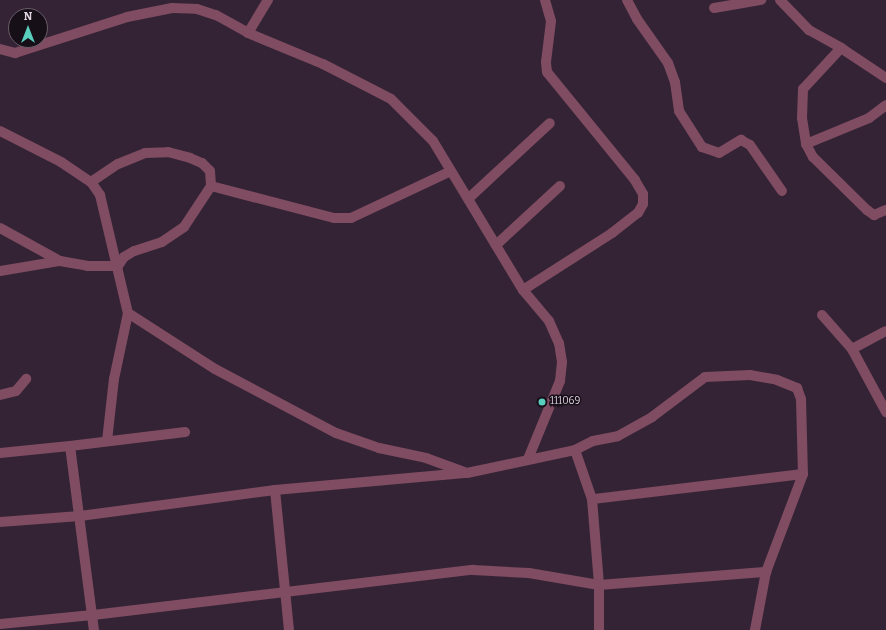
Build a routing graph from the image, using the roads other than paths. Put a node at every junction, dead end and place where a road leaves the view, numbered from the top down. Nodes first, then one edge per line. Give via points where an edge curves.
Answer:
1 (268, 0) edge
2 (545, 0) edge
3 (627, 0) edge
4 (761, 0) edge
5 (780, 0) edge
6 (714, 8) dead end
7 (248, 33) junction
8 (841, 48) junction
9 (0, 49) edge
10 (886, 78) edge
11 (886, 105) edge
12 (550, 123) dead end
13 (0, 131) edge
14 (806, 144) junction
15 (451, 172) junction
16 (91, 182) junction
17 (211, 186) junction
18 (560, 186) dead end
19 (782, 191) dead end
20 (469, 198) junction
21 (886, 210) edge
22 (0, 228) edge
23 (496, 245) junction
24 (60, 260) junction
25 (118, 266) junction
26 (0, 271) edge
27 (523, 290) junction
28 (128, 313) junction
29 (822, 315) dead end
30 (886, 331) edge
31 (852, 349) junction
32 (26, 379) dead end
33 (0, 395) edge
34 (886, 412) edge
35 (185, 432) dead end
36 (107, 441) junction
37 (70, 446) junction
38 (575, 450) junction
39 (0, 453) edge
40 (528, 459) junction
41 (467, 473) junction
42 (803, 474) junction
43 (274, 490) junction
44 (592, 499) junction
45 (80, 516) junction
46 (0, 522) edge
47 (766, 572) junction
48 (598, 585) junction
49 (285, 591) junction
50 (92, 615) junction
51 (0, 624) edge
52 (94, 630) edge
53 (289, 630) edge
54 (599, 630) edge
55 (756, 630) edge

1 - 7 street
2 - 27 street via 551,21 547,72 556,87 635,180 643,194 643,204 638,213 612,233
3 - 19 street via 668,64 675,82 679,111 702,147 718,153 742,140 750,145
4 - 6 street
5 - 8 street via 809,30
7 - 9 street via 216,15 197,8 172,8 127,17 15,53
7 - 15 street via 323,64 391,99 433,140
8 - 10 street
8 - 14 street via 803,89 802,118
11 - 14 street via 869,118
12 - 20 street
13 - 16 street via 61,162
14 - 21 street via 813,157 867,210 874,215
15 - 17 street via 351,218 334,218
15 - 20 street
16 - 17 street via 118,164 145,153 168,152 202,163 210,171
16 - 25 street via 100,195
17 - 25 street via 184,227 162,242 124,257
18 - 23 street
20 - 23 street
22 - 24 street
23 - 27 street
24 - 25 street via 87,266
24 - 26 street
25 - 28 street
27 - 40 street via 549,321 559,343 562,362 560,381
28 - 36 street via 114,379
28 - 41 street via 215,369 336,433 379,448 426,458
29 - 31 street
30 - 31 street
31 - 34 street
32 - 33 street via 16,391
35 - 36 street
36 - 37 street
37 - 39 street
37 - 45 street
38 - 40 street
38 - 42 street via 593,441 618,436 635,428 705,377 750,375 777,380 797,388 801,399
38 - 44 street
40 - 41 street
41 - 43 street
42 - 44 street
42 - 47 street
43 - 45 street
43 - 49 street
44 - 48 street
45 - 46 street
45 - 50 street
47 - 48 street
47 - 55 street
48 - 49 street via 529,573 473,570
48 - 54 street
49 - 50 street
49 - 53 street
50 - 51 street
50 - 52 street

